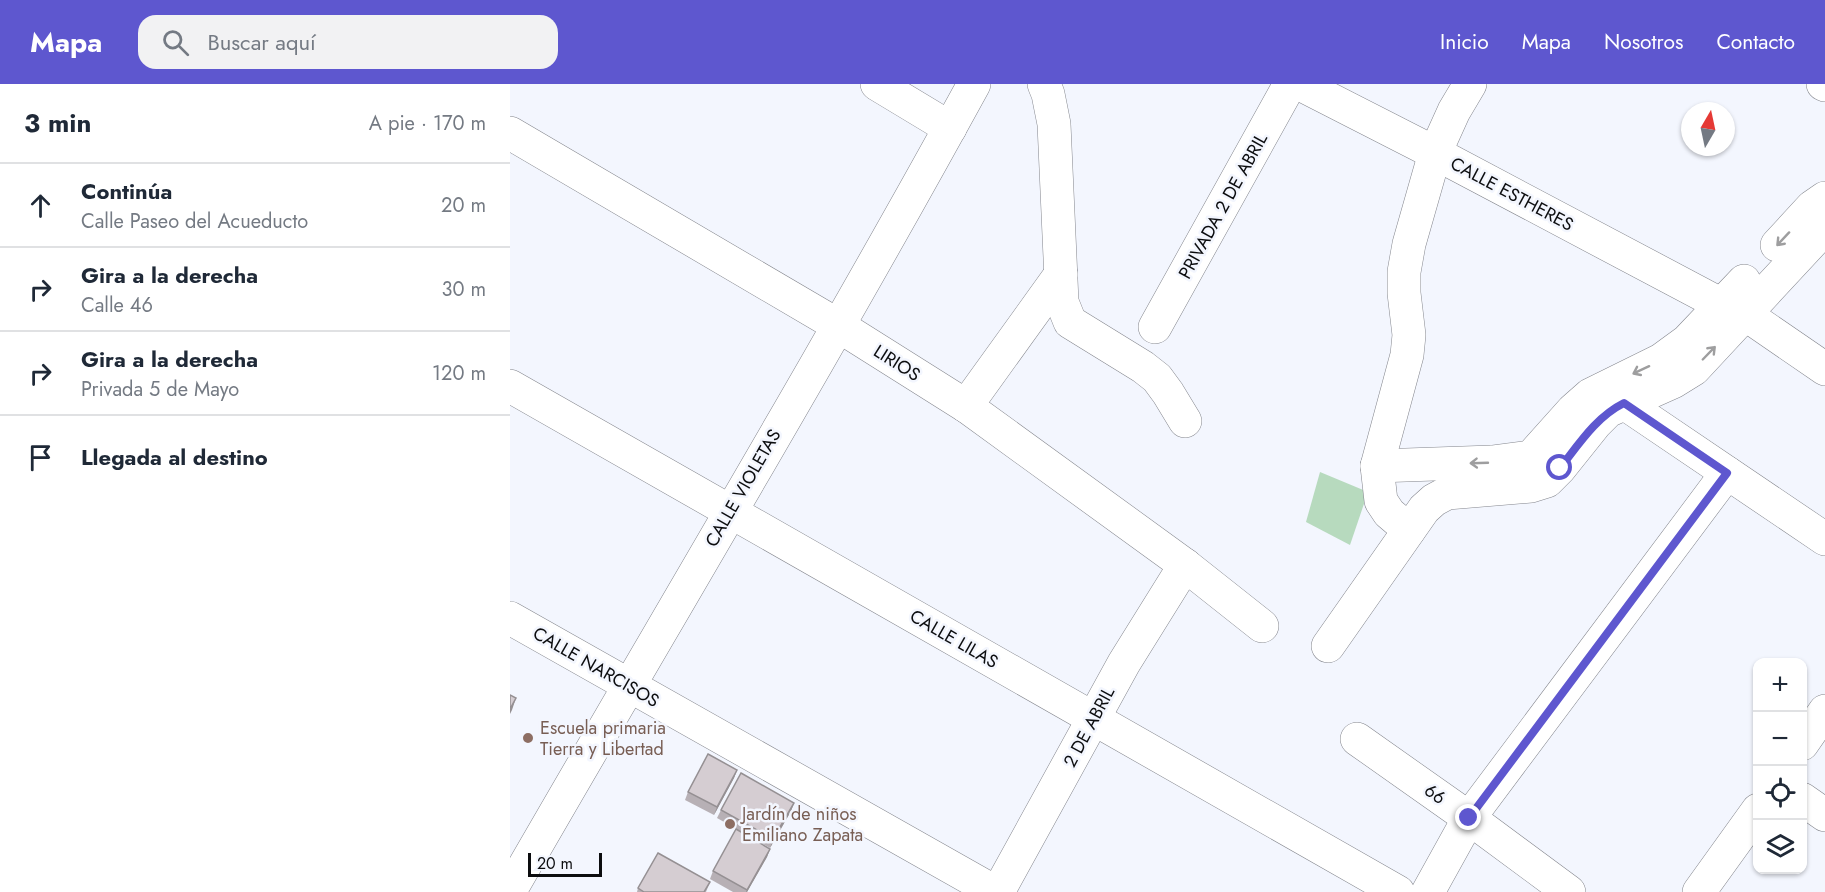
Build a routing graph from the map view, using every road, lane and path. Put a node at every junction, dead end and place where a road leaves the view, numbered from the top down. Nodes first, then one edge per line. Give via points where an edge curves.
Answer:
1 (877, 84) edge
2 (974, 84) edge
3 (1044, 84) edge
4 (1290, 84) edge
5 (1300, 84) edge
6 (1470, 84) edge
7 (950, 128) junction
8 (510, 133) edge
9 (1435, 153) junction
10 (1825, 198) edge
11 (1825, 228) edge
12 (1061, 274) junction
13 (1733, 310) junction
14 (839, 326) junction
15 (1155, 327) dead end
16 (1825, 369) edge
17 (510, 386) edge
18 (1624, 403) junction
19 (966, 406) junction
20 (1185, 422) dead end
21 (1377, 466) junction
22 (1727, 473) junction
23 (730, 510) junction
24 (1409, 530) junction
25 (1825, 539) edge
26 (1185, 565) junction
27 (510, 618) edge
28 (1262, 626) dead end
29 (1328, 646) dead end
30 (629, 686) junction
31 (1825, 711) edge
32 (1094, 720) junction
33 (1807, 738) edge
34 (1357, 739) dead end
35 (1807, 802) edge
36 (1825, 815) edge
37 (1753, 817) edge
38 (1469, 818) junction
39 (510, 891) edge
40 (997, 892) edge
41 (1398, 892) edge
42 (1428, 892) edge
43 (1569, 892) edge
44 (1699, 892) edge

1 - 7 street
2 - 7 street, CALLE VIOLETAS
3 - 12 street via 1054,124
4 - 15 street, PRIVADA 2 DE ABRIL
5 - 9 street, CALLE ESTHERES
6 - 9 street
7 - 14 street, CALLE VIOLETAS
8 - 14 street, LIRIOS
9 - 13 street, CALLE ESTHERES
9 - 21 street via 1404,272 1407,355
10 -> 13 street via 1812,207
11 - 13 street
12 - 19 street
12 - 20 street via 1062,302 1070,322 1156,378
13 - 16 street, CALLE ESTHERES
18 -> 13 street via 1694,369
13 -> 21 street via 1661,360 1590,395 1531,457
14 - 19 street, LIRIOS
14 - 23 street, CALLE VIOLETAS
17 - 23 street, CALLE LILAS
18 - 22 street
18 - 24 street via 1608,411 1546,481 1531,486 1447,493 1424,509
19 - 26 street, LIRIOS
21 - 24 street via 1381,501
22 - 25 street
22 - 38 street
23 - 30 street, CALLE VIOLETAS
23 - 32 street, CALLE LILAS
24 - 29 street
26 - 28 street, LIRIOS
26 - 32 street, 2 DE ABRIL
27 - 30 street, CALLE NARCISOS
30 - 39 street, CALLE VIOLETAS
30 - 40 street, CALLE NARCISOS
31 - 33 street
32 - 40 street, 2 DE ABRIL
32 - 41 street, CALLE LILAS
34 - 38 street, 66
35 - 36 street
37 - 44 street
38 - 42 street
38 - 43 street, 66

